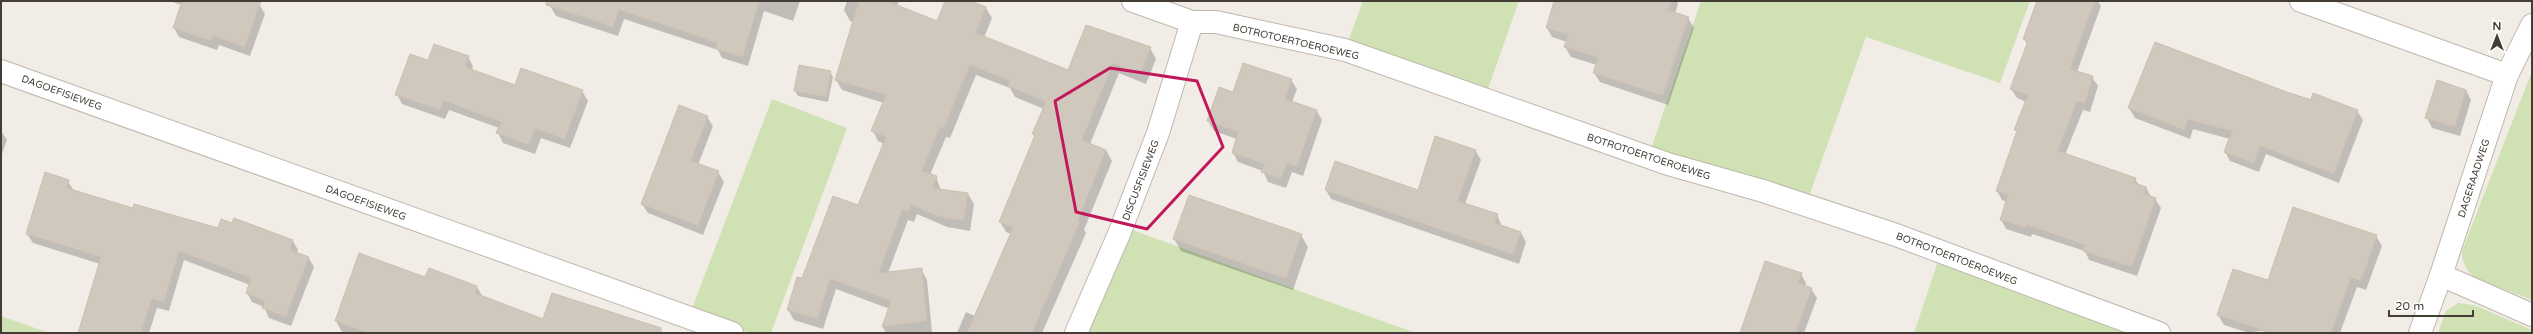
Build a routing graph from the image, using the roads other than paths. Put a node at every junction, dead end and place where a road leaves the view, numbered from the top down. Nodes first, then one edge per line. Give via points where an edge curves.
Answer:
1 (1133, 1) edge
2 (2301, 1) edge
3 (1192, 22) junction
4 (2532, 25) edge
5 (1, 71) edge
6 (2507, 75) junction
7 (2441, 275) junction
8 (2532, 315) edge
9 (732, 333) edge
10 (1076, 333) edge
11 (2159, 333) edge
12 (2420, 333) edge

1 - 3 street, BOTROTOERTOEROEWEG
2 - 6 street
3 - 10 street, DISCUSFISIEWEG via 1155,140 1119,234
3 - 11 street, BOTROTOERTOEROEWEG via 1216,22 1345,50 1668,164 1763,191 1896,235
4 - 6 street, DAGERAADWEG
5 - 9 street, DAGOEFISIEWEG
6 - 7 street, DAGERAADWEG
7 - 8 street
7 - 12 street, DAGERAADWEG

